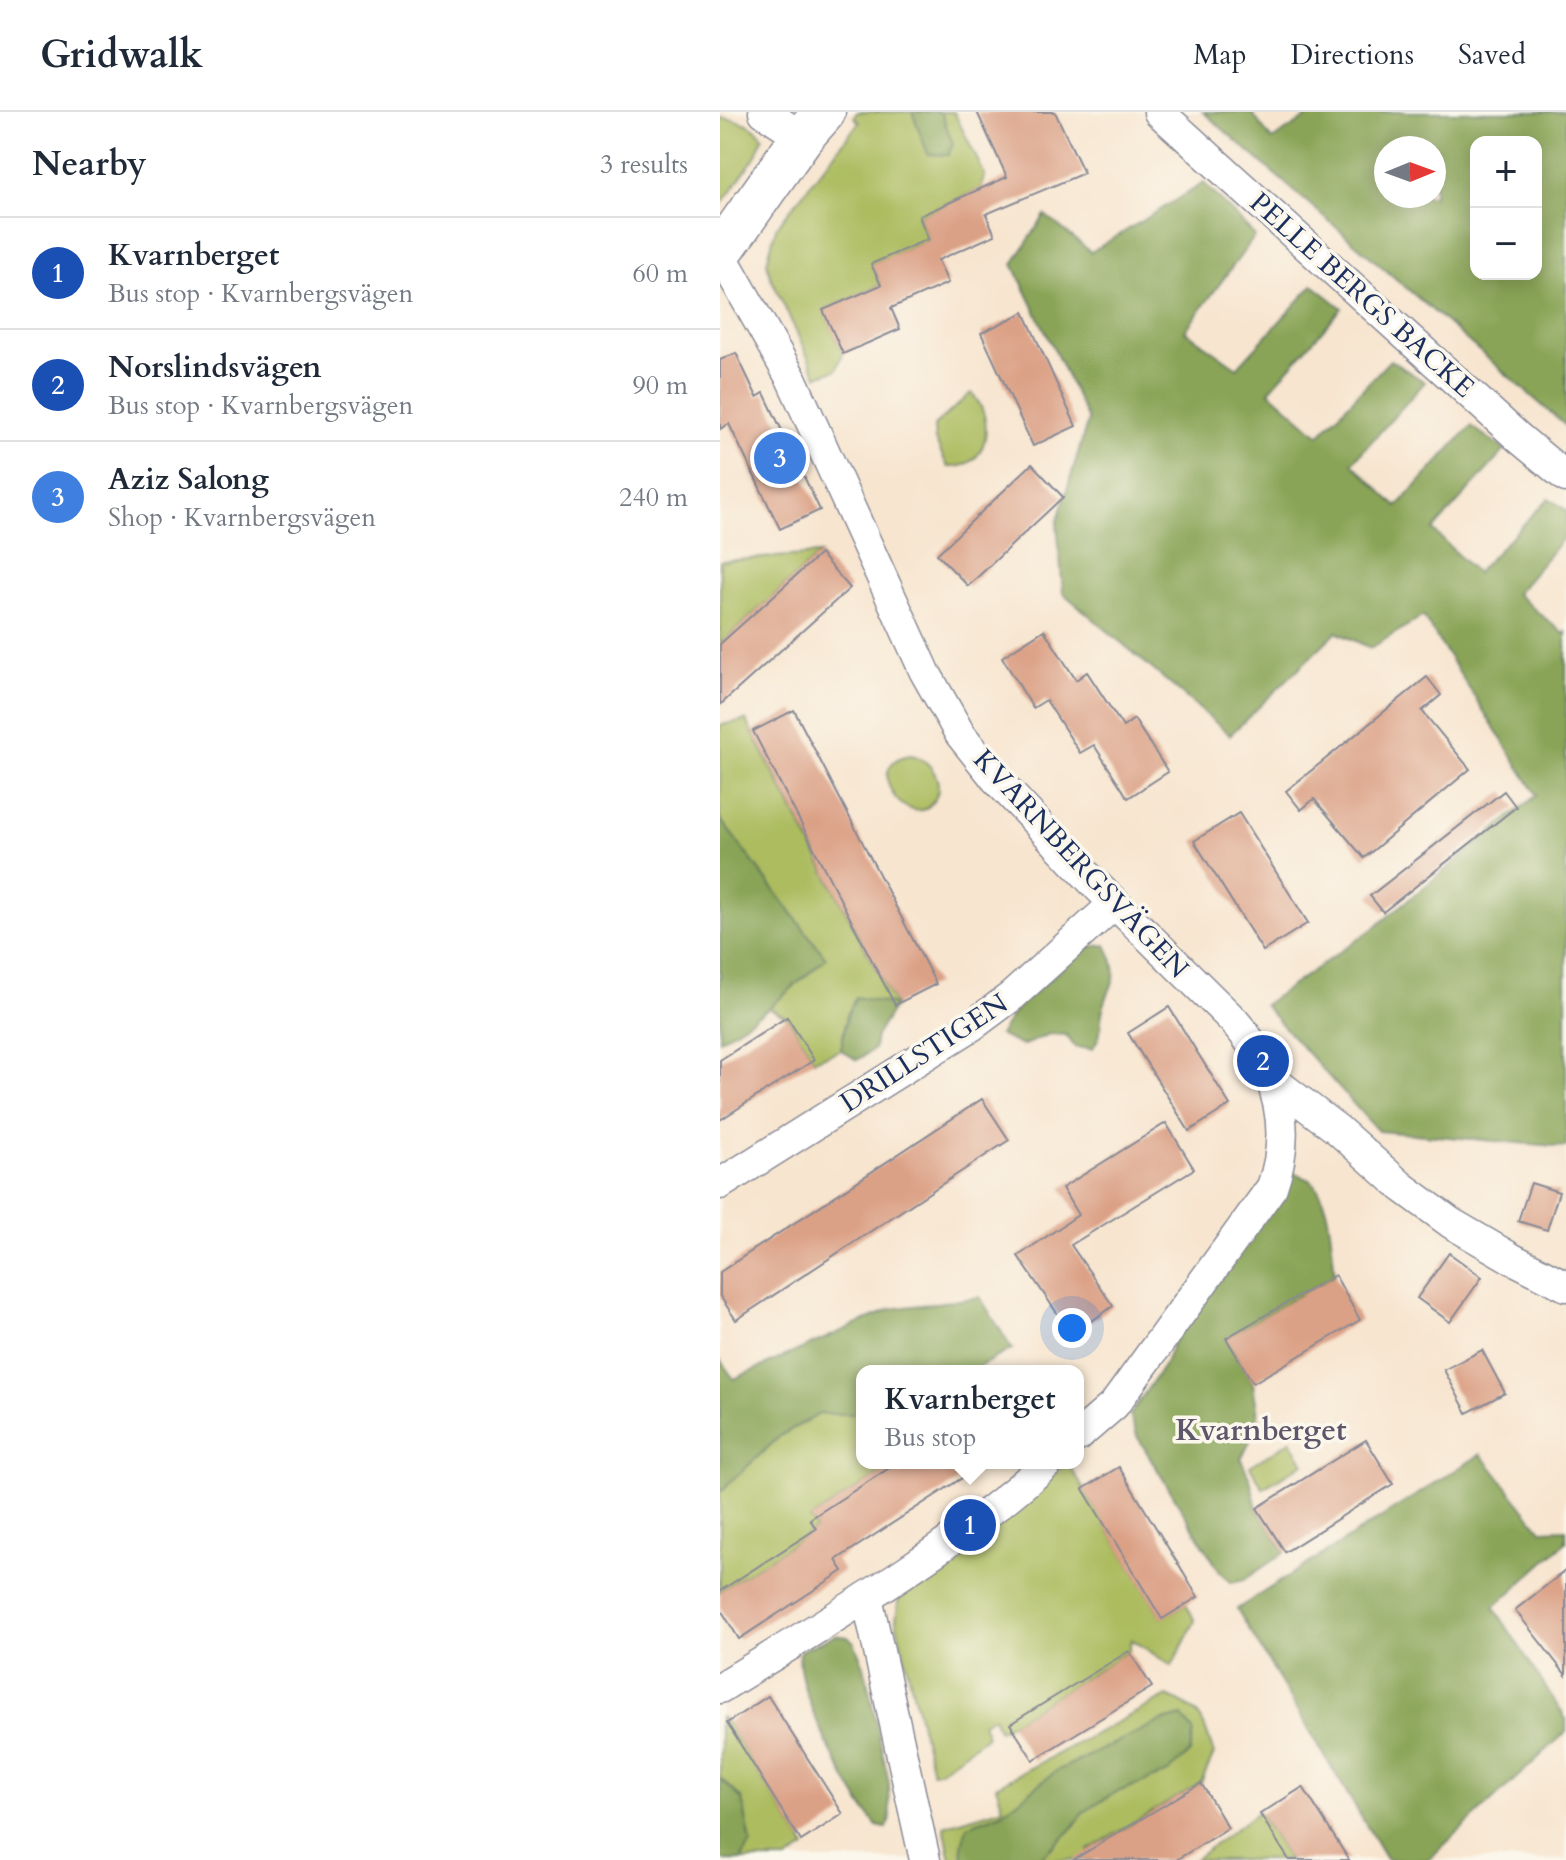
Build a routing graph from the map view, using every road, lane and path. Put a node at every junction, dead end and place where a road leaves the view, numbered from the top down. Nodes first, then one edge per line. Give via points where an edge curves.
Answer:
1 (764, 112) edge
2 (1159, 112) edge
3 (813, 125) edge
4 (720, 253) edge
5 (1566, 477) edge
6 (1114, 904) junction
7 (1274, 1081) junction
8 (720, 1184) edge
9 (1566, 1286) edge
10 (1084, 1431) edge
11 (1041, 1469) edge
12 (867, 1597) junction
13 (720, 1688) edge
14 (925, 1860) edge

1 - 3 street
2 - 5 street, PELLE BERGS BACKE
3 - 4 street
4 - 6 street, KVARNBERGSVÄGEN via 791,378 925,672 960,734
6 - 7 street, KVARNBERGSVÄGEN via 1234,1021
6 - 8 street, DRILLSTIGEN via 977,1022
7 - 9 street via 1451,1223
7 - 10 street, KVARNBERGSVÄGEN via 1281,1163 1272,1187 1114,1405
11 - 12 street
12 - 13 street
12 - 14 street

